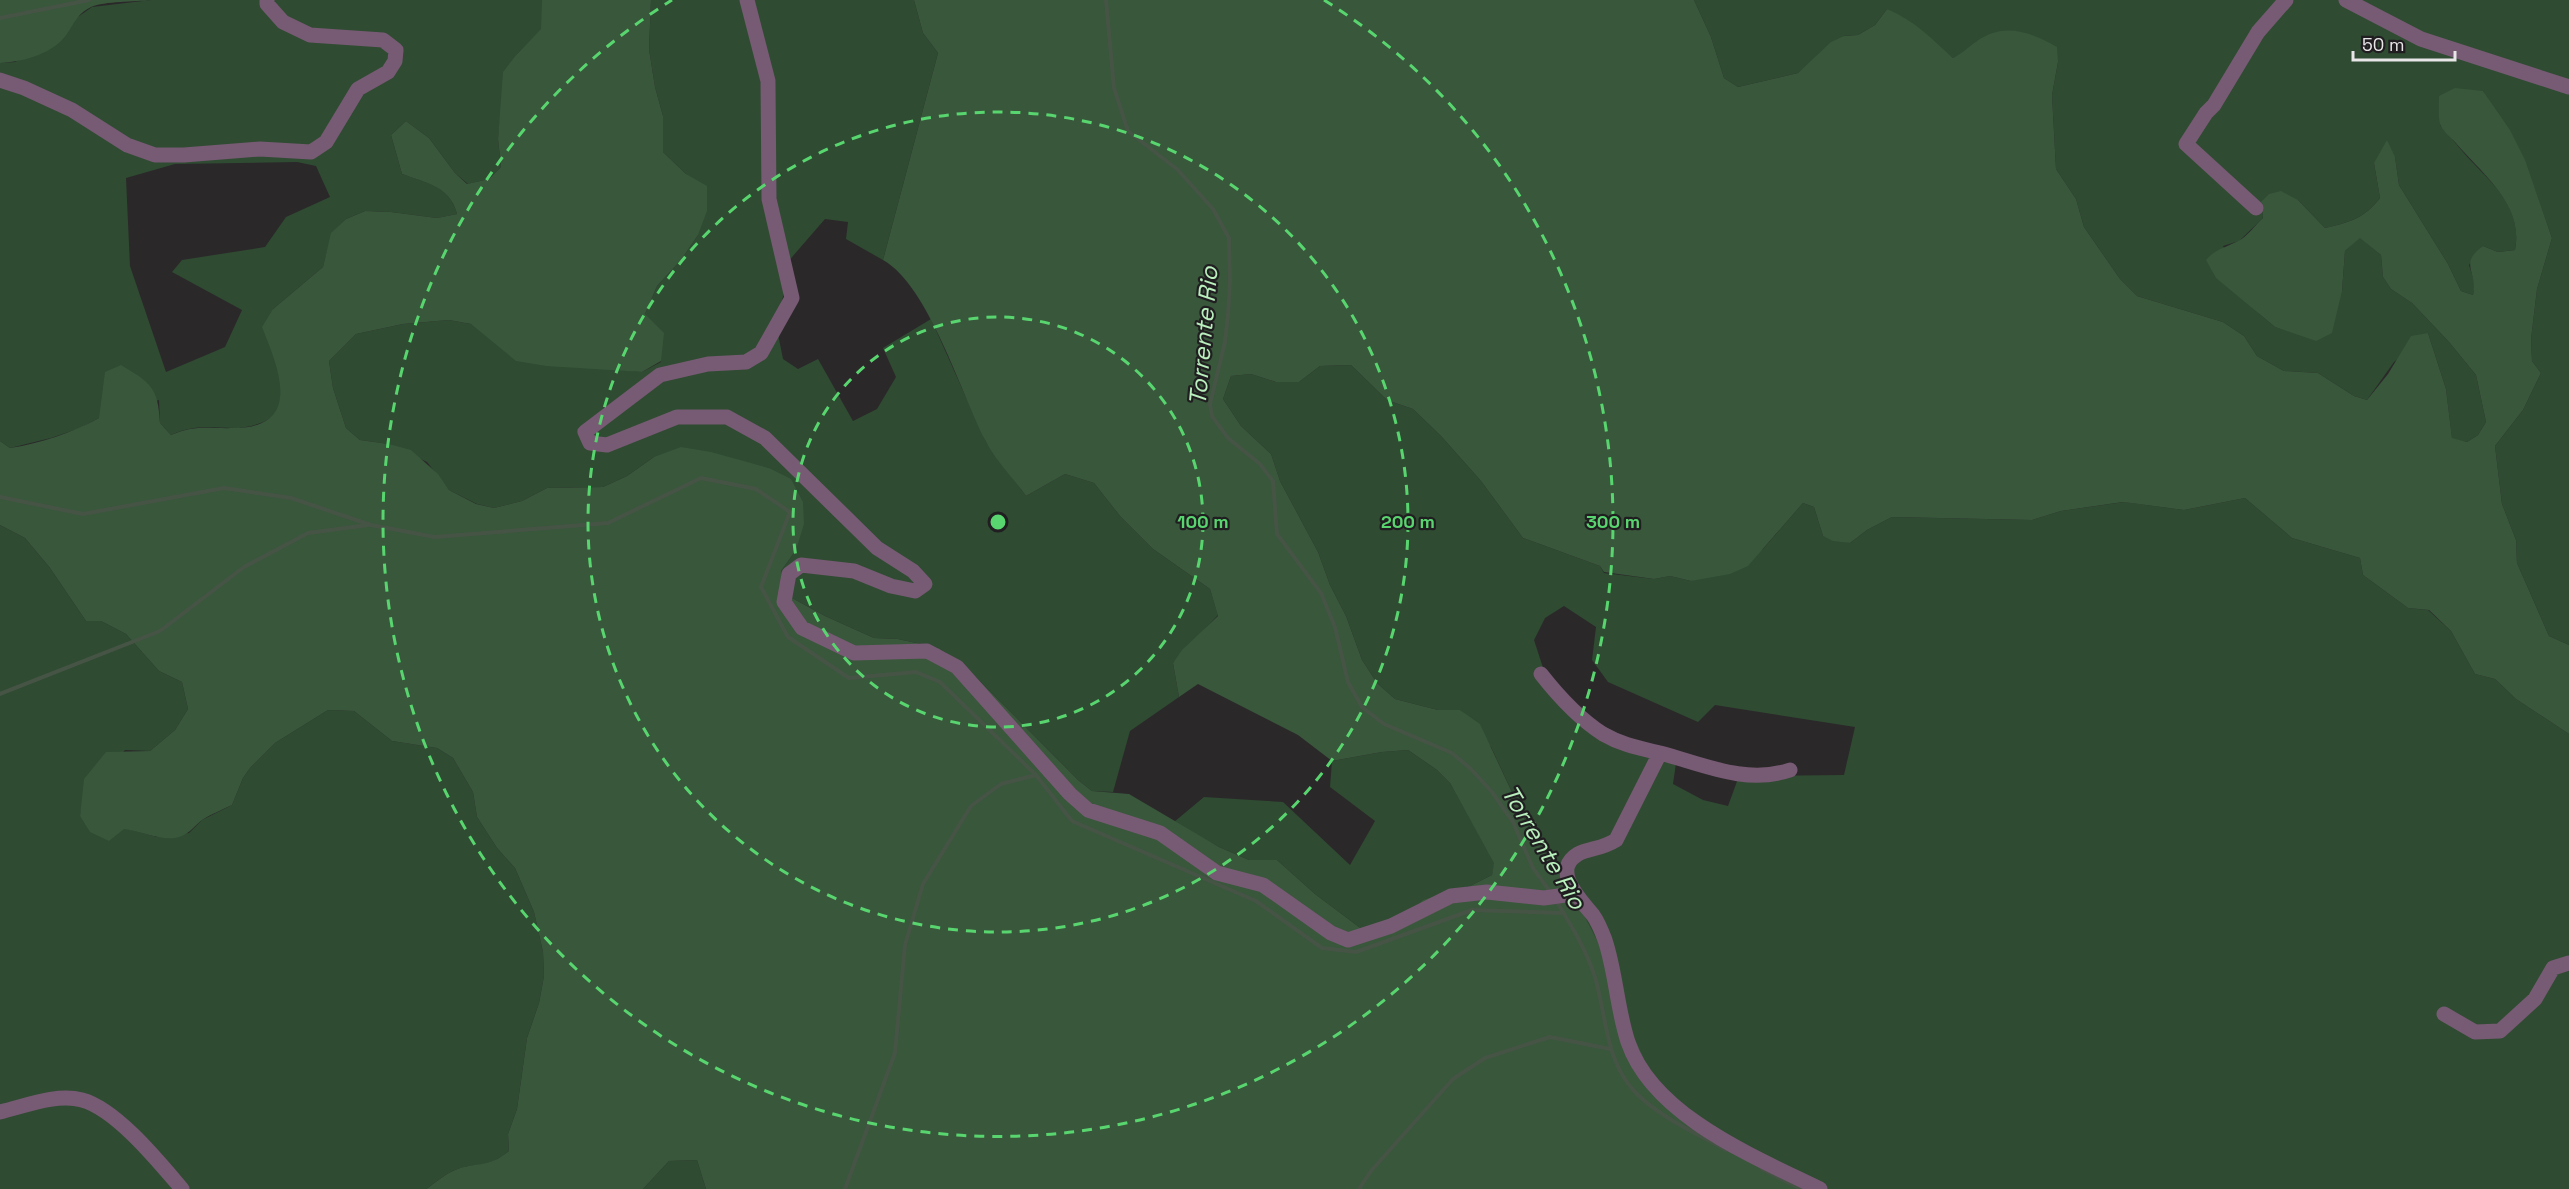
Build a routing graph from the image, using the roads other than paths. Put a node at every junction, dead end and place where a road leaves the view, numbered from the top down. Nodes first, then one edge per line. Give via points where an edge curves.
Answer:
1 (267, 0) edge
2 (747, 0) edge
3 (2286, 0) edge
4 (2346, 0) edge
5 (0, 80) edge
6 (2569, 87) edge
7 (2256, 208) dead end
8 (1541, 674) dead end
9 (1660, 753) junction
10 (1790, 770) dead end
11 (1568, 896) junction
12 (2569, 963) edge
13 (2444, 1014) dead end
14 (0, 1112) edge
15 (182, 1189) edge
16 (1820, 1189) edge

1 - 5 street via 283,22 310,35 383,40 396,50 388,72 358,89 326,142 311,152 261,149 155,154 127,145 63,106
2 - 11 street via 768,81 770,199 792,298 761,353 746,362 708,364 660,375 585,432 590,443 607,445 677,417 727,417 765,438 877,548 913,571 925,584 915,591 854,571 801,565 789,574 784,602 802,628 854,653 927,651 957,667 1088,810 1160,833 1217,873 1263,885 1330,933 1348,940 1391,926 1451,896 1487,892 1544,898
3 - 7 street via 2258,32 2186,144
4 - 6 street via 2421,39
8 - 9 street via 1567,707 1602,733 1627,746
9 - 10 street via 1716,771 1771,776
9 - 11 street via 1616,840 1570,861
11 - 16 street via 1594,917 1605,940 1629,1043 1638,1064 1661,1095 1733,1147
12 - 13 street via 2553,968 2535,999 2500,1031 2475,1032
14 - 15 street via 53,1099 82,1099 110,1113

